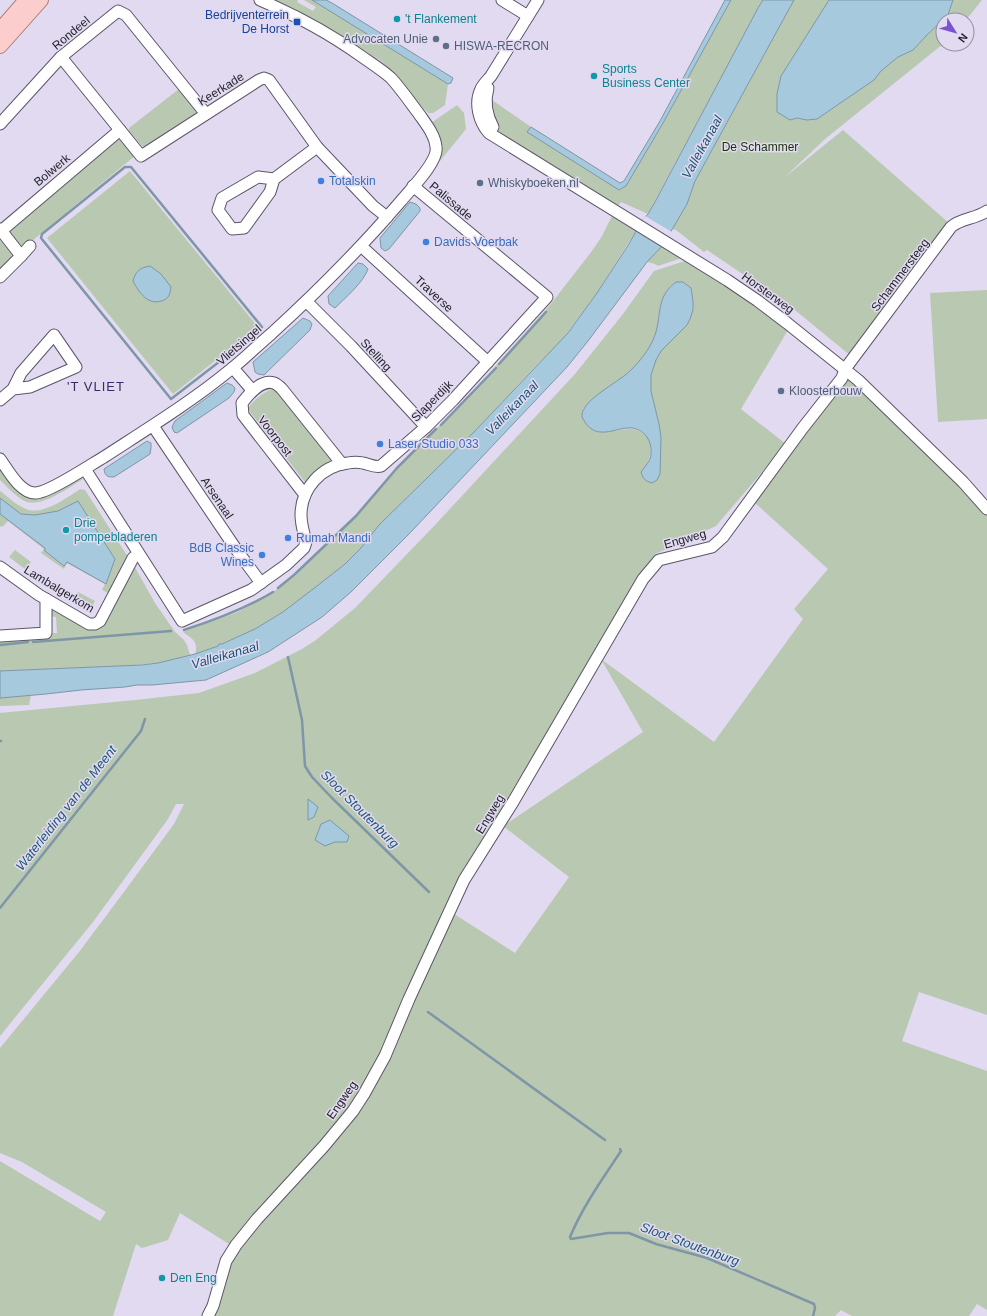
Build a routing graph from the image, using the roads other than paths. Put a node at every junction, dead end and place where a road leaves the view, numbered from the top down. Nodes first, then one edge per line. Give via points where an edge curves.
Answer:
1 (26, 0) edge
2 (42, 0) edge
3 (260, 0) edge
4 (503, 0) edge
5 (538, 0) edge
6 (528, 16) junction
7 (0, 30) edge
8 (0, 46) edge
9 (61, 57) junction
10 (206, 114) junction
11 (0, 124) edge
12 (120, 130) junction
13 (316, 147) junction
14 (274, 179) junction
15 (413, 186) junction
16 (987, 211) edge
17 (387, 217) junction
18 (1, 230) edge
19 (30, 246) dead end
20 (362, 246) junction
21 (21, 256) junction
22 (0, 277) edge
23 (547, 297) joint
24 (307, 302) junction
25 (488, 362) junction
26 (233, 368) junction
27 (845, 369) junction
28 (14, 389) junction
29 (252, 390) junction
30 (0, 400) edge
31 (152, 426) junction
32 (426, 427) junction
33 (0, 459) edge
34 (342, 464) junction
35 (85, 468) junction
36 (305, 495) junction
37 (987, 509) edge
38 (138, 554) junction
39 (0, 567) edge
40 (261, 583) junction
41 (46, 599) junction
42 (0, 636) edge
43 (208, 1316) edge

1 - 7 main road
2 - 8 main road
3 - 15 street, Vlietsingel via 330,35 375,65 394,82 429,128 436,145 437,153 432,162
4 - 6 street
5 - 6 street
6 - 27 street, Horsterweg via 481,88 478,100 479,114 492,136 727,280
9 - 10 street, Rondeel via 118,11 126,15
9 - 11 street, Rondeel
9 - 12 street, Keerkade
10 - 12 street, Keerkade via 141,156
10 - 13 street, Keerkade via 259,80 267,78
12 - 18 street, Bolwerk
13 - 14 street
13 - 17 street, Keerkade
14 - 14 street via 258,177 222,198 218,210 232,228 244,228 270,192
15 - 17 street, Vlietsingel
15 - 23 street, Palissade
16 - 27 street, Schammersteeg via 951,227
17 - 20 street, Vlietsingel
18 - 21 street
19 - 21 street
20 - 24 street, Vlietsingel
20 - 25 street, Traverse
21 - 22 street
23 - 25 street, Slaperdijk
24 - 26 street, Vlietsingel
24 - 32 street, Stelling
25 - 32 street, Slaperdijk
26 - 29 street
26 - 31 street, Vlietsingel
27 - 37 street, Horsterweg via 963,482
27 - 43 street, Engweg via 842,378 723,537 712,547 658,560 643,580 513,802 464,880 408,999 385,1056 364,1094 324,1146 236,1245 226,1261
28 - 28 street via 22,373 54,334 76,367 30,387
28 - 30 street
29 - 34 street via 273,383 282,389
29 - 36 street, Voorpost via 242,402 243,415
31 - 35 street, Vlietsingel
31 - 40 street, Arsenaal
32 - 34 street, Slaperdijk via 381,466 356,462
33 - 35 street, Vlietsingel via 18,484 34,493 43,492
34 - 36 street, Slaperdijk via 320,474
35 - 38 street
36 - 40 street, Slaperdijk via 301,507 302,530 306,542 304,548
38 - 40 street, Slaperdijk via 182,621
38 - 41 street, Lambalgerkom via 133,558 100,621 95,624 89,624
39 - 41 street, Lambalgerkom
41 - 42 street via 46,633

